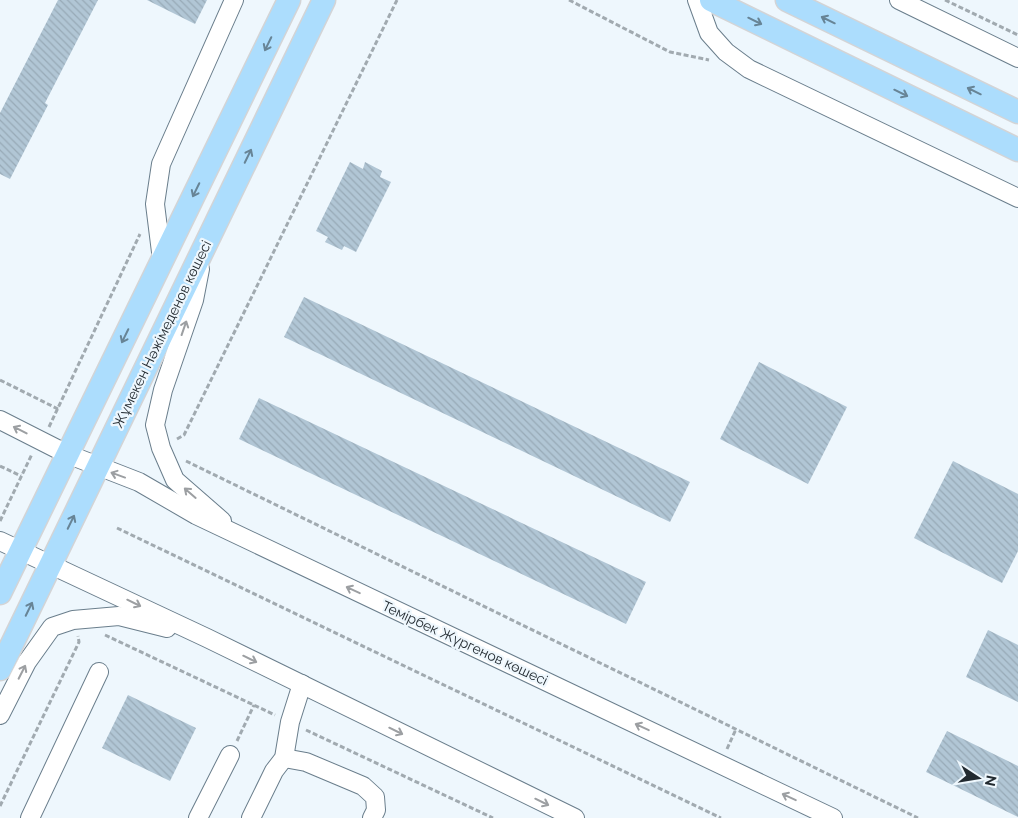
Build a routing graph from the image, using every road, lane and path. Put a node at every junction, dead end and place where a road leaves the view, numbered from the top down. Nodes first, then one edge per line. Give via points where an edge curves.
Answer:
1 (234, 0) edge
2 (290, 0) edge
3 (324, 0) edge
4 (397, 0) edge
5 (569, 0) edge
6 (696, 0) edge
7 (711, 0) edge
8 (787, 0) edge
9 (899, 0) edge
10 (945, 0) edge
11 (1018, 35) edge
12 (1018, 58) edge
13 (714, 61) dead end
14 (1018, 112) edge
15 (1018, 150) edge
16 (1018, 198) edge
17 (154, 204) junction
18 (204, 247) junction
19 (162, 260) junction
20 (0, 380) edge
21 (58, 409) junction
22 (0, 420) edge
23 (39, 440) junction
24 (161, 448) junction
25 (67, 454) junction
26 (0, 466) edge
27 (97, 467) junction
28 (21, 476) junction
29 (0, 521) edge
30 (117, 528) dead end
31 (240, 536) junction
32 (0, 540) edge
33 (21, 550) junction
34 (50, 566) junction
35 (0, 593) edge
36 (73, 620) junction
37 (207, 638) junction
38 (0, 669) edge
39 (99, 672) dead end
40 (302, 684) junction
41 (254, 706) junction
42 (0, 715) edge
43 (290, 722) junction
44 (230, 755) joint
45 (284, 758) junction
46 (0, 806) edge
47 (30, 818) edge
48 (198, 818) edge
49 (251, 818) edge
50 (372, 818) edge
51 (493, 818) edge
52 (575, 818) edge
53 (721, 818) edge
54 (833, 818) edge
55 (918, 818) edge

1 - 17 street via 162,164
2 -> 19 main road
18 -> 3 main road, Жұмекен Нәжімеденов көшесі
4 - 24 path via 184,435
5 - 13 path via 670,52
6 - 16 street via 710,33 726,52 749,69
7 -> 15 main road
14 -> 8 main road
9 - 12 street
10 - 11 path
17 - 19 street
17 - 21 path
24 -> 18 street via 155,425 163,390 194,300
18 - 27 main road, Жұмекен Нәжімеденов көшесі
19 -> 25 main road
20 - 21 path
21 - 23 path
23 -> 22 street
23 - 25 street
23 - 28 path
31 -> 24 street via 176,480
24 - 55 path
25 - 27 street, Темірбек Жүргенов көшесі
25 - 33 main road
26 - 28 path
31 -> 27 street, Темірбек Жүргенов көшесі via 196,516 139,482
34 -> 27 main road, Жұмекен Нәжімеденов көшесі
28 - 29 path
30 - 53 path
54 -> 31 street, Темірбек Жүргенов көшесі
32 - 33 street
33 - 34 street
33 - 35 main road
34 -> 37 street
38 -> 34 main road, Жұмекен Нәжімеденов көшесі
36 - 37 street via 119,616
36 - 41 path
42 -> 36 street via 27,662 52,627
36 - 46 path via 79,642
37 -> 40 street
39 - 47 street
40 - 43 street
40 -> 52 street
41 - 43 path
41 - 44 path
43 - 45 street
43 - 51 path
44 - 48 street
45 - 49 street
45 - 50 street via 306,762 363,786 375,797 376,810

